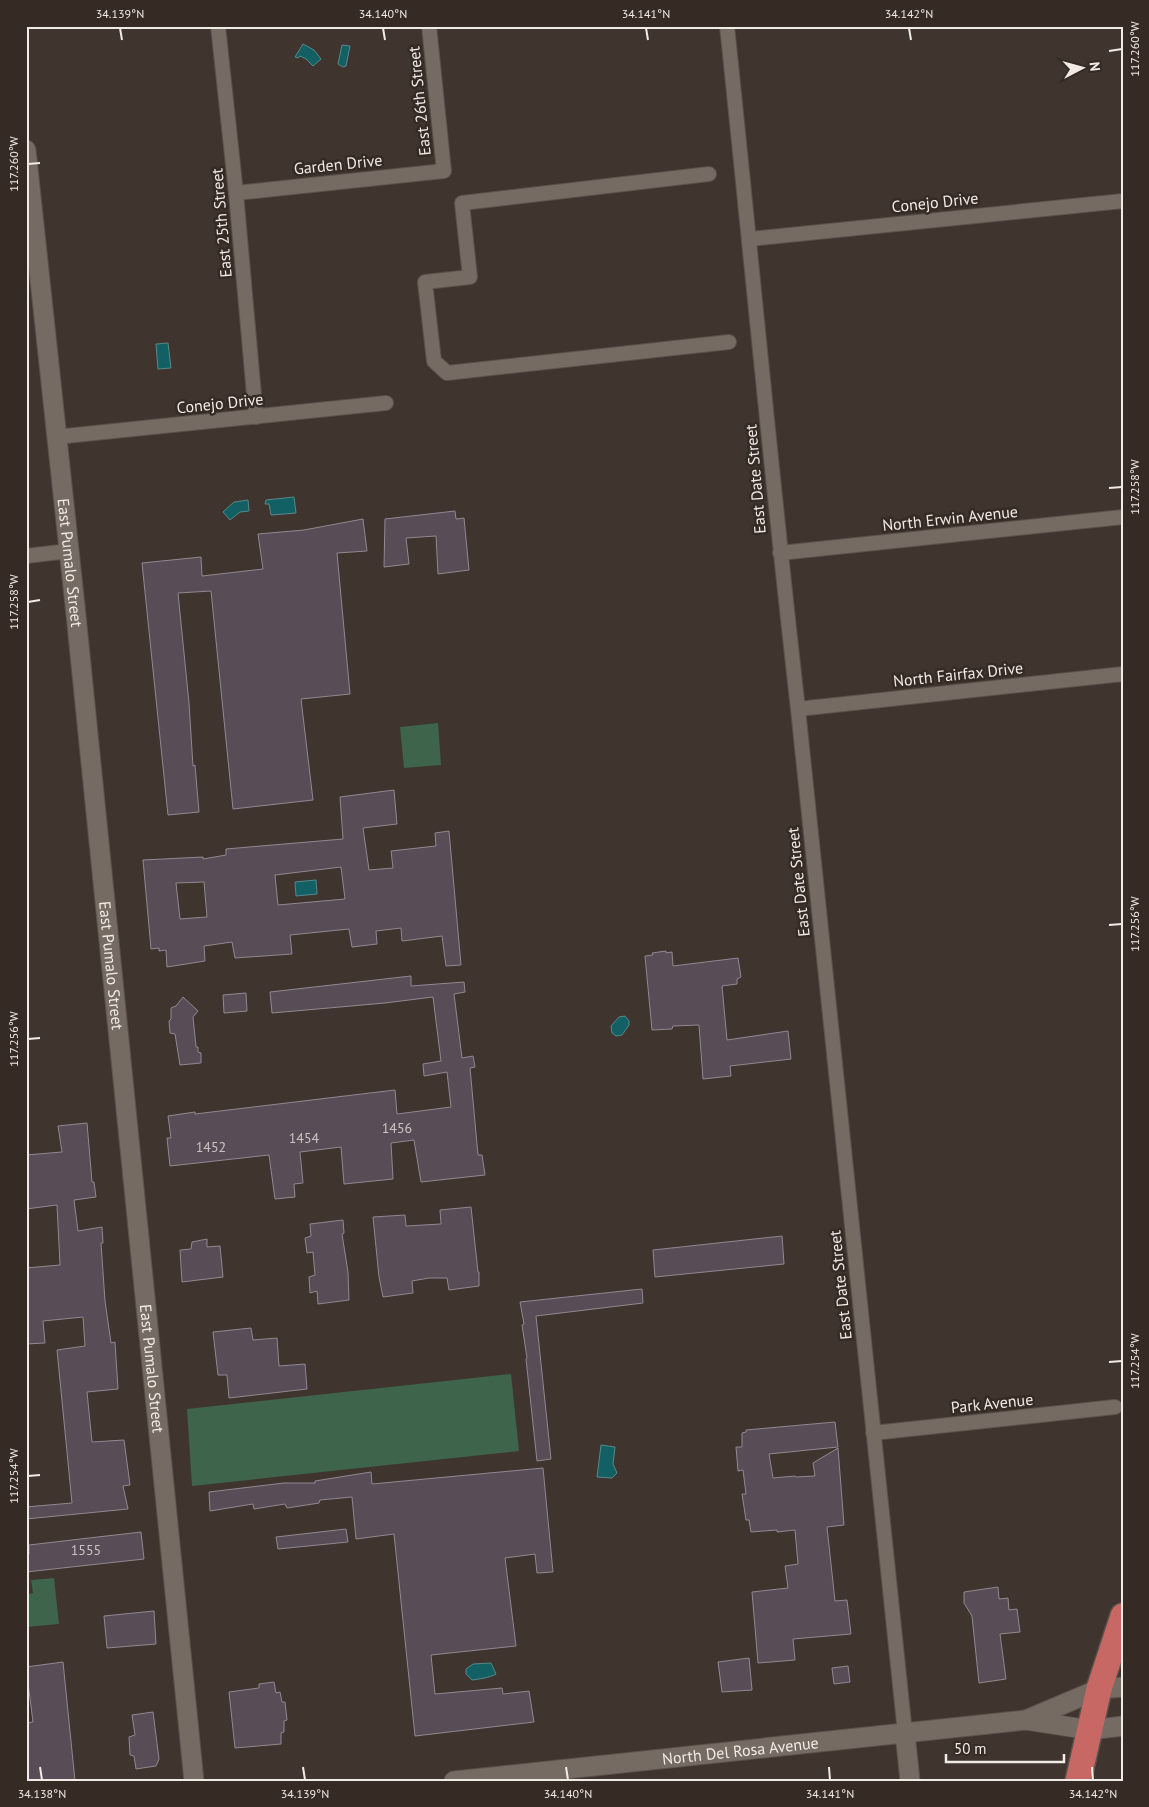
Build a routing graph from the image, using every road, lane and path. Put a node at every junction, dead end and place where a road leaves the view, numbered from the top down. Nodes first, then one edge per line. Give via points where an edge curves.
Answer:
1 (218, 26) edge
2 (429, 26) edge
3 (727, 26) edge
4 (26, 150) edge
5 (444, 171) joint
6 (708, 174) dead end
7 (236, 193) junction
8 (1123, 201) edge
9 (750, 239) junction
10 (729, 342) dead end
11 (386, 403) dead end
12 (256, 417) junction
13 (56, 436) junction
14 (1123, 517) edge
15 (69, 551) junction
16 (780, 553) junction
17 (26, 556) edge
18 (1123, 674) edge
19 (798, 709) junction
20 (1115, 1407) dead end
21 (873, 1434) junction
22 (1123, 1616) edge
23 (1111, 1688) edge
24 (1026, 1720) junction
25 (1123, 1726) edge
26 (1090, 1730) junction
27 (904, 1733) junction
28 (194, 1781) edge
29 (454, 1781) edge
30 (910, 1781) edge
31 (1078, 1781) edge

1 - 7 street, East 25th Street
2 - 5 street, East 26th Street
3 - 9 street, East Date Street
4 - 13 street, East Pumalo Street
5 - 7 street, Garden Drive
6 - 10 street via 462,203 470,277 425,282 434,361 447,372
7 - 12 street, East 25th Street
8 - 9 street, Conejo Drive
9 - 16 street, East Date Street
11 - 12 street, Conejo Drive
12 - 13 street, Conejo Drive
13 - 15 street, East Pumalo Street
14 - 16 street, North Erwin Avenue
15 - 17 street
15 - 28 street, East Pumalo Street
16 - 19 street, East Date Street
18 - 19 street, North Fairfax Drive
19 - 21 street, East Date Street
20 - 21 street, Park Avenue
21 - 27 street, East Date Street
22 - 23 highway
23 - 24 street, North Del Rosa Avenue
23 - 26 highway
24 - 26 street, North Del Rosa Avenue
24 - 27 street, North Del Rosa Avenue
25 - 26 street, North Del Rosa Avenue
26 - 31 highway
27 - 29 street, North Del Rosa Avenue
27 - 30 street

